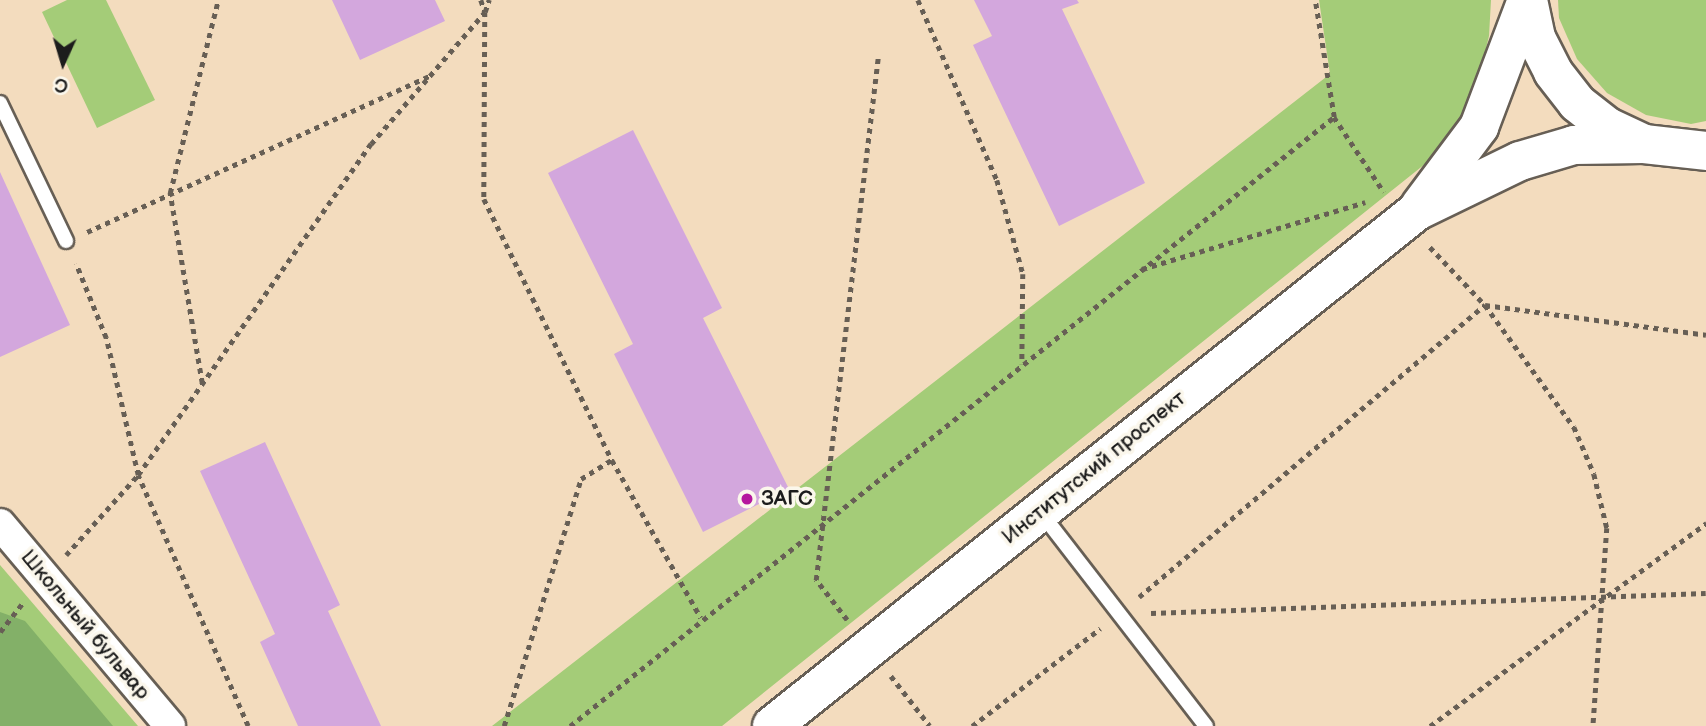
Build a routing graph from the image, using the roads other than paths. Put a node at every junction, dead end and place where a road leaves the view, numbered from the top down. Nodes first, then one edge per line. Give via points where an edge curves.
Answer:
1 (1527, 0) edge
2 (0, 103) edge
3 (1683, 152) edge
4 (1417, 211) junction
5 (66, 242) road end
6 (1040, 510) junction
7 (0, 524) edge
8 (170, 726) edge
9 (772, 726) edge
10 (1206, 726) edge

1 - 3 main road via 1536,38 1553,72 1577,103 1608,127
1 - 4 main road via 1479,127
2 - 5 lane
3 - 4 main road via 1574,145 1520,161
4 - 6 main road, Институтский проспект
6 - 9 main road, Институтский проспект
6 - 10 lane
7 - 8 street, Школьный бульвар

